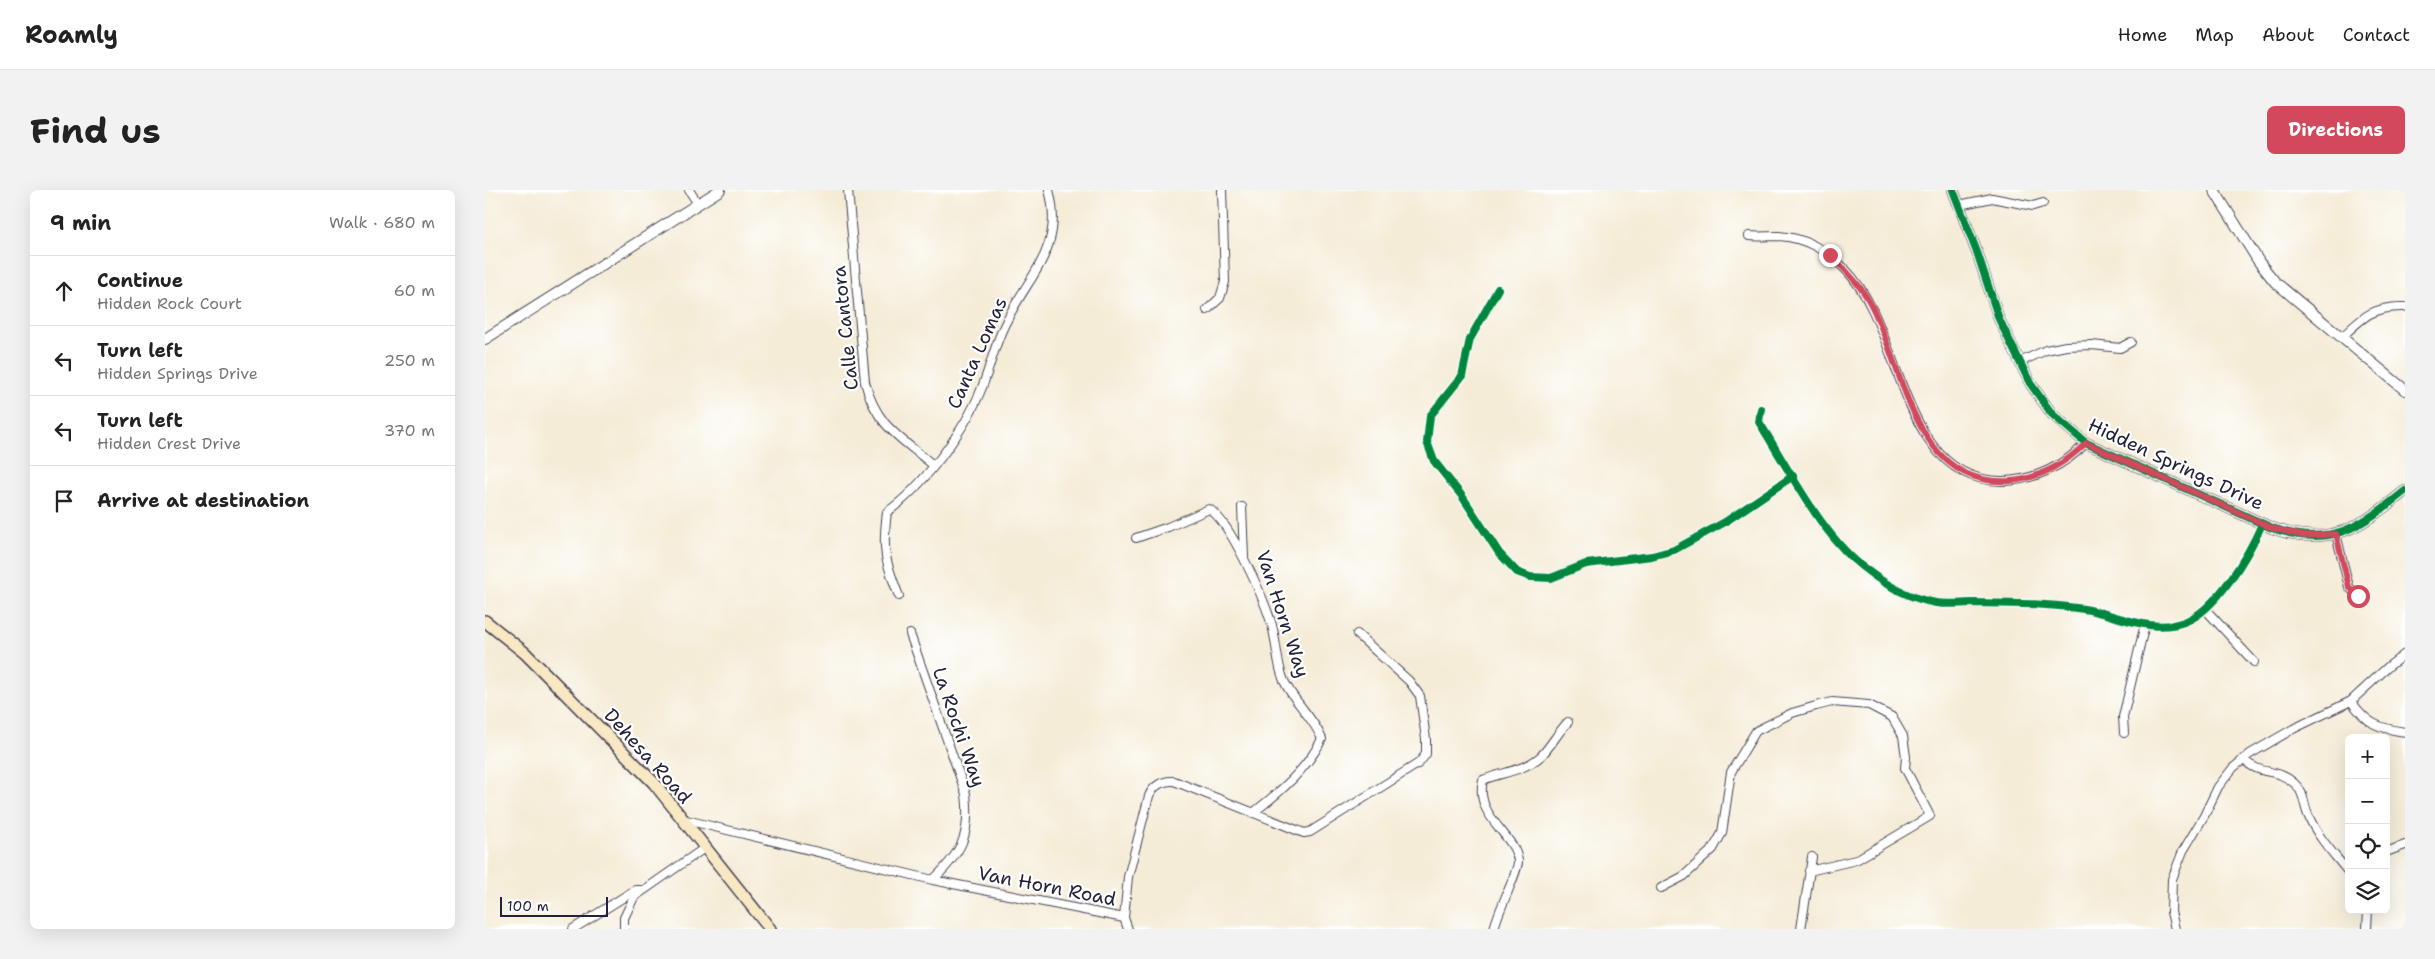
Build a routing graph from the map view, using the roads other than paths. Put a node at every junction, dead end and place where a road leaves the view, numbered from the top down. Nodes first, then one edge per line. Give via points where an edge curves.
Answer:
1 (689, 190) edge
2 (720, 190) edge
3 (848, 190) edge
4 (1049, 190) edge
5 (1222, 190) edge
6 (1953, 190) edge
7 (2214, 190) edge
8 (2043, 203) dead end
9 (698, 204) junction
10 (1959, 206) junction
11 (1749, 236) dead end
12 (1498, 289) dead end
13 (2405, 307) edge
14 (1207, 310) dead end
15 (485, 338) edge
16 (2341, 338) junction
17 (2131, 342) dead end
18 (2020, 362) junction
19 (2405, 390) edge
20 (1761, 409) dead end
21 (2086, 443) junction
22 (933, 465) junction
23 (1793, 476) junction
24 (2405, 491) edge
25 (1242, 507) dead end
26 (2262, 524) junction
27 (2336, 534) junction
28 (1136, 538) dead end
29 (1245, 562) junction
30 (899, 596) dead end
31 (2358, 596) dead end
32 (2206, 610) junction
33 (485, 622) edge
34 (2145, 624) junction
35 (910, 634) dead end
36 (1357, 634) dead end
37 (2405, 654) edge
38 (2254, 662) dead end
39 (2351, 701) junction
40 (1568, 722) dead end
41 (2405, 732) edge
42 (2124, 733) dead end
43 (2243, 759) junction
44 (1253, 813) junction
45 (682, 819) junction
46 (2405, 845) edge
47 (706, 847) junction
48 (2390, 851) edge
49 (1812, 857) dead end
50 (2345, 864) edge
51 (1809, 871) junction
52 (933, 880) junction
53 (1661, 888) dead end
54 (643, 890) junction
55 (2368, 914) edge
56 (1124, 918) junction
57 (573, 929) edge
58 (624, 929) edge
59 (770, 929) edge
60 (1128, 929) edge
61 (1494, 929) edge
62 (1801, 929) edge
63 (2175, 929) edge
64 (2367, 929) edge

1 - 9 street
2 - 9 street
3 - 22 street, Calle Cantora via 865,382 870,402 884,424
4 - 22 street, Canta Lomas via 1054,222 1046,253 1004,325 972,410
5 - 14 street via 1225,282 1220,298
6 - 10 street, Hidden Springs Drive
7 - 16 street via 2275,282
8 - 10 street via 2033,206 1992,198
9 - 15 street
10 - 18 street, Hidden Springs Drive via 1999,319
11 - 21 street via 1781,236 1809,242 1848,272 1875,313 1923,432 1939,454 1954,466 1979,478 2016,480 2059,464
12 - 23 street via 1470,338 1462,376 1430,416 1427,442 1434,461 1462,496 1499,553 1517,572 1551,578 1587,564 1652,556 1673,550 1725,522
13 - 16 street via 2386,306 2367,314
16 - 19 street
17 - 18 street via 2119,348 2066,346 2046,350
18 - 21 street, Hidden Springs Drive via 2044,404 2064,426
20 - 23 street via 1759,422
21 - 26 street, Hidden Springs Drive
22 - 30 street, Canta Lomas via 903,500 887,512 884,555
23 - 34 street via 1846,553 1879,579 1901,591 1937,603 2053,605 2085,609
24 - 27 street, Hidden Springs Drive via 2367,521
25 - 29 street, Van Horn Way
26 - 27 street, Hidden Springs Drive via 2304,536
26 - 32 street via 2245,558
27 - 31 street via 2349,587
28 - 29 street via 1209,508 1216,513
29 - 44 street, Van Horn Way via 1271,621 1279,668 1285,683 1314,721 1323,739 1281,791
32 - 34 street via 2176,624
32 - 38 street
33 - 45 main road, Dehesa Road via 525,653 654,783
34 - 42 street via 2123,717
35 - 52 street, La Rochi Way via 966,794 968,808 965,837 953,860
36 - 44 street, Van Horn Road via 1409,681 1420,696 1426,754 1419,763 1310,832 1299,832
37 - 39 street
39 - 41 street via 2360,714 2375,725
39 - 43 street via 2293,729
40 - 61 street via 1542,755 1532,762 1483,780 1480,792 1483,800 1517,855 1519,864
43 - 50 street via 2260,772 2281,774 2295,783 2304,796 2317,834
43 - 63 street via 2218,787 2183,851 2170,892
44 - 56 street, Van Horn Road via 1174,781 1161,783 1151,790 1128,877
45 - 47 main road, Dehesa Road
45 - 52 street, Van Horn Road
46 - 48 street
47 - 54 street
47 - 59 main road, Dehesa Road
49 - 51 street
51 - 53 street via 1856,860 1930,816 1905,768 1899,725 1892,716 1869,705 1832,702 1792,713 1756,731 1731,772 1722,833 1713,849 1684,876
51 - 62 street
52 - 56 street, Van Horn Road
54 - 57 street via 635,890
54 - 58 street via 630,903
55 - 64 street
56 - 60 street

